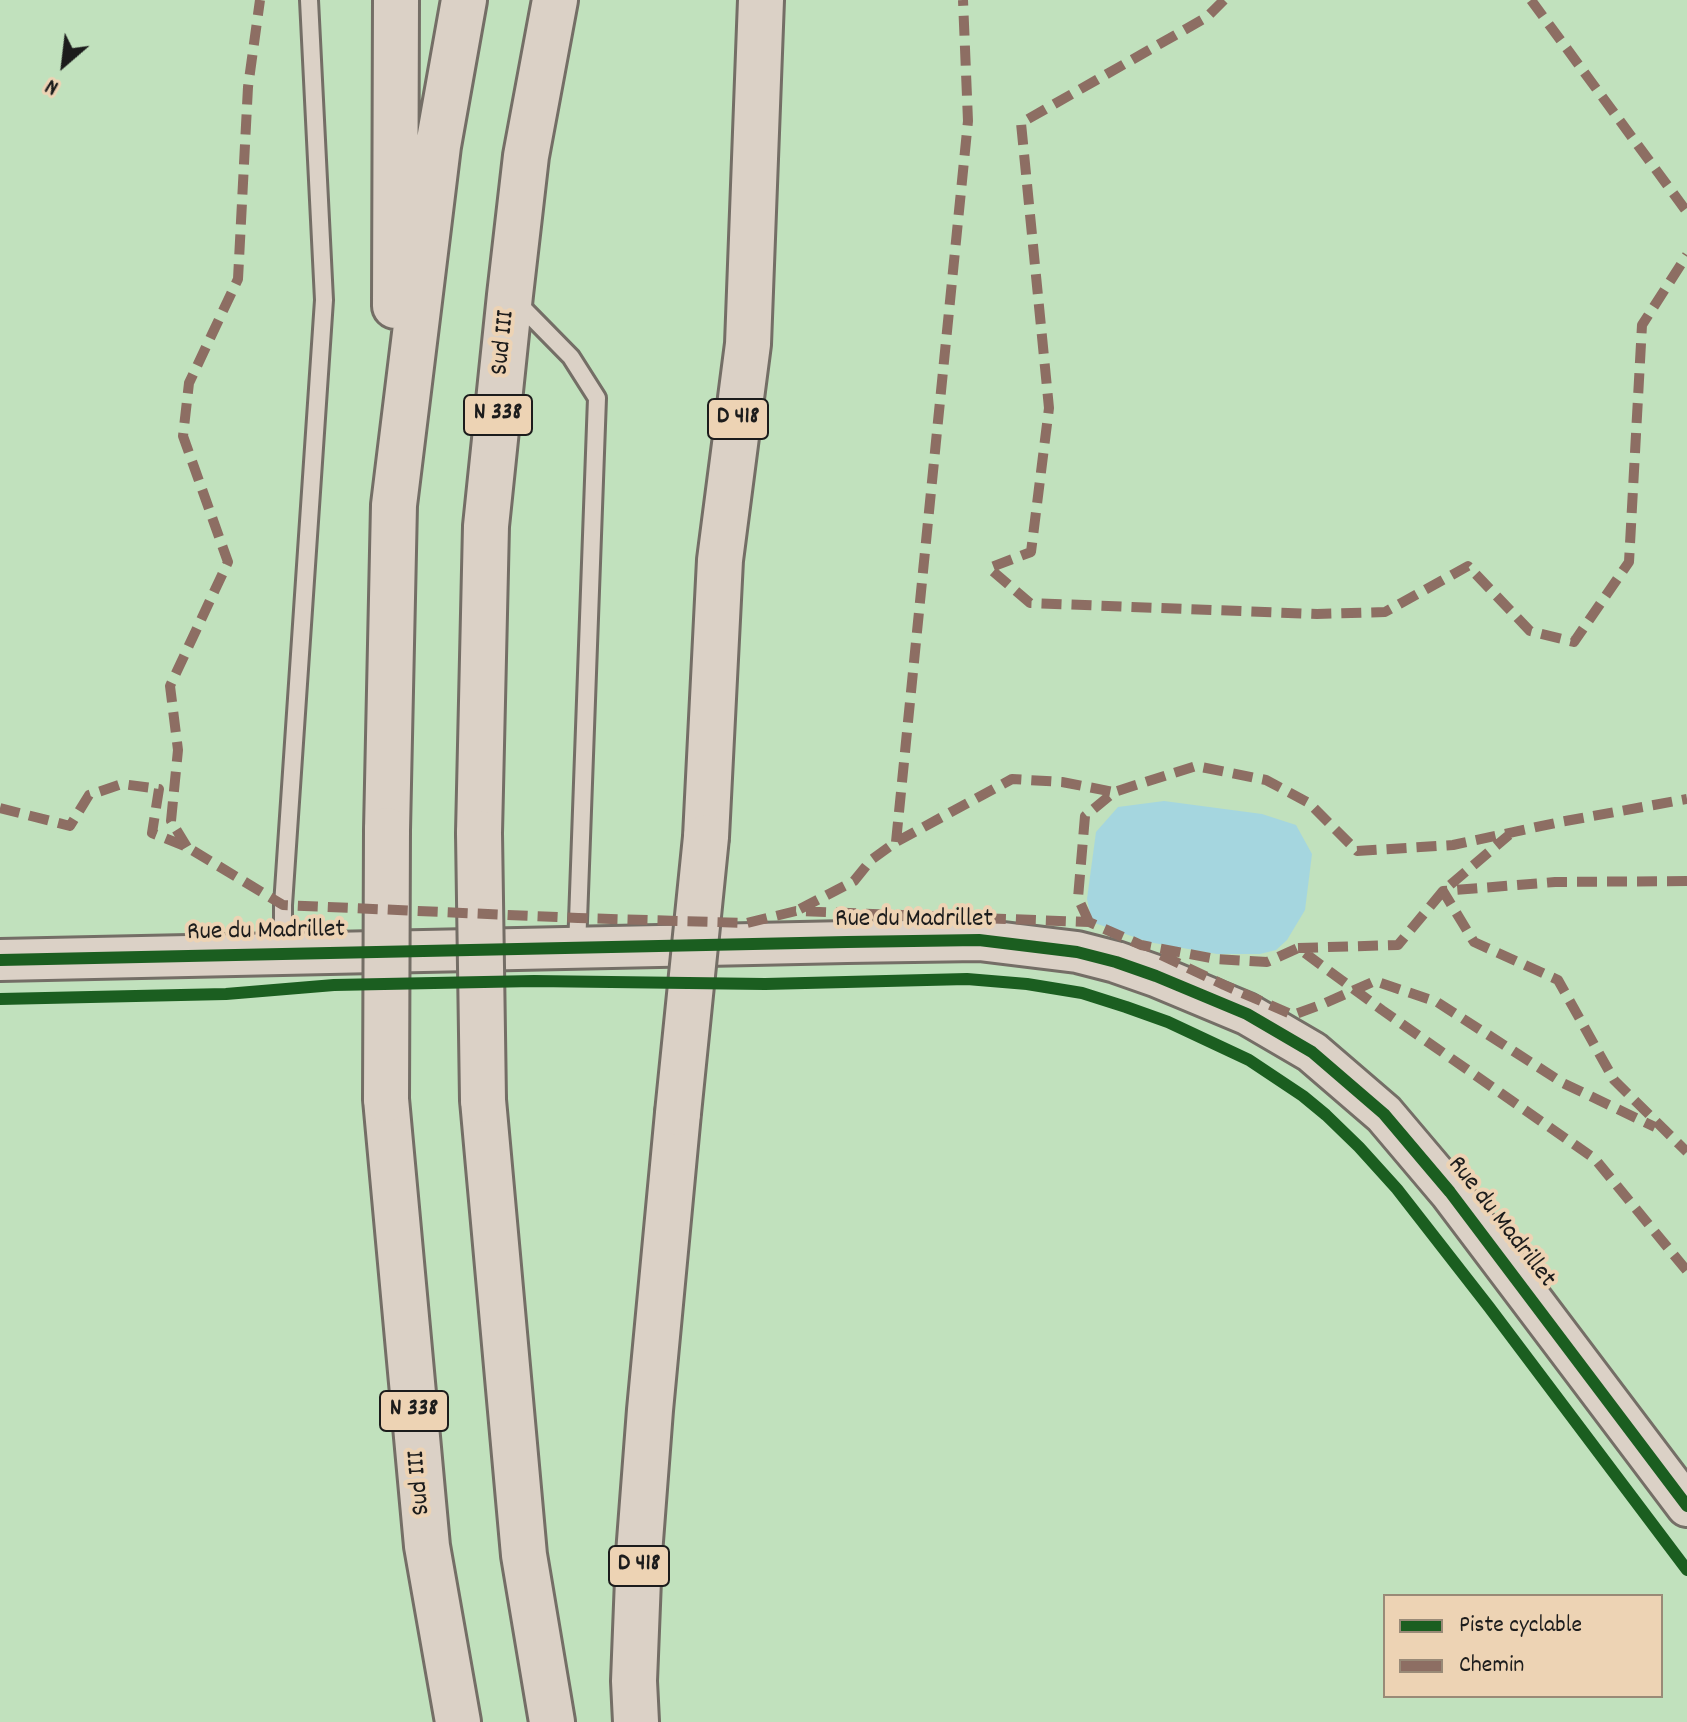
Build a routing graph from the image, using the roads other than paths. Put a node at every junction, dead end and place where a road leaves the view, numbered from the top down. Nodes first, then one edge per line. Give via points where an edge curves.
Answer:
1 (309, 0) edge
2 (396, 0) edge
3 (464, 0) edge
4 (555, 0) edge
5 (761, 0) edge
6 (510, 295) junction
7 (394, 505) junction
8 (577, 948) junction
9 (283, 954) junction
10 (0, 960) edge
11 (1687, 1506) edge
12 (458, 1722) edge
13 (552, 1722) edge
14 (636, 1722) edge

1 - 9 lane via 324,300
2 - 7 highway
3 - 7 highway, N 338 via 438,146
4 - 6 highway, Sud III / N 338 via 526,156
5 - 14 highway, D 418, bridge via 748,344 720,560 706,837 650,1410
6 - 8 lane via 571,357 597,398
6 - 13 highway, Sud III / N 338, bridge via 486,526 479,833 483,1100 524,1555
7 - 12 highway, Sud III / N 338, bridge via 386,1099 427,1546
8 - 9 street, Rue du Madrillet
8 - 11 street, Rue du Madrillet via 979,940 1116,962 1247,1014 1312,1052 1384,1114 1450,1192
9 - 10 street, Rue du Madrillet

